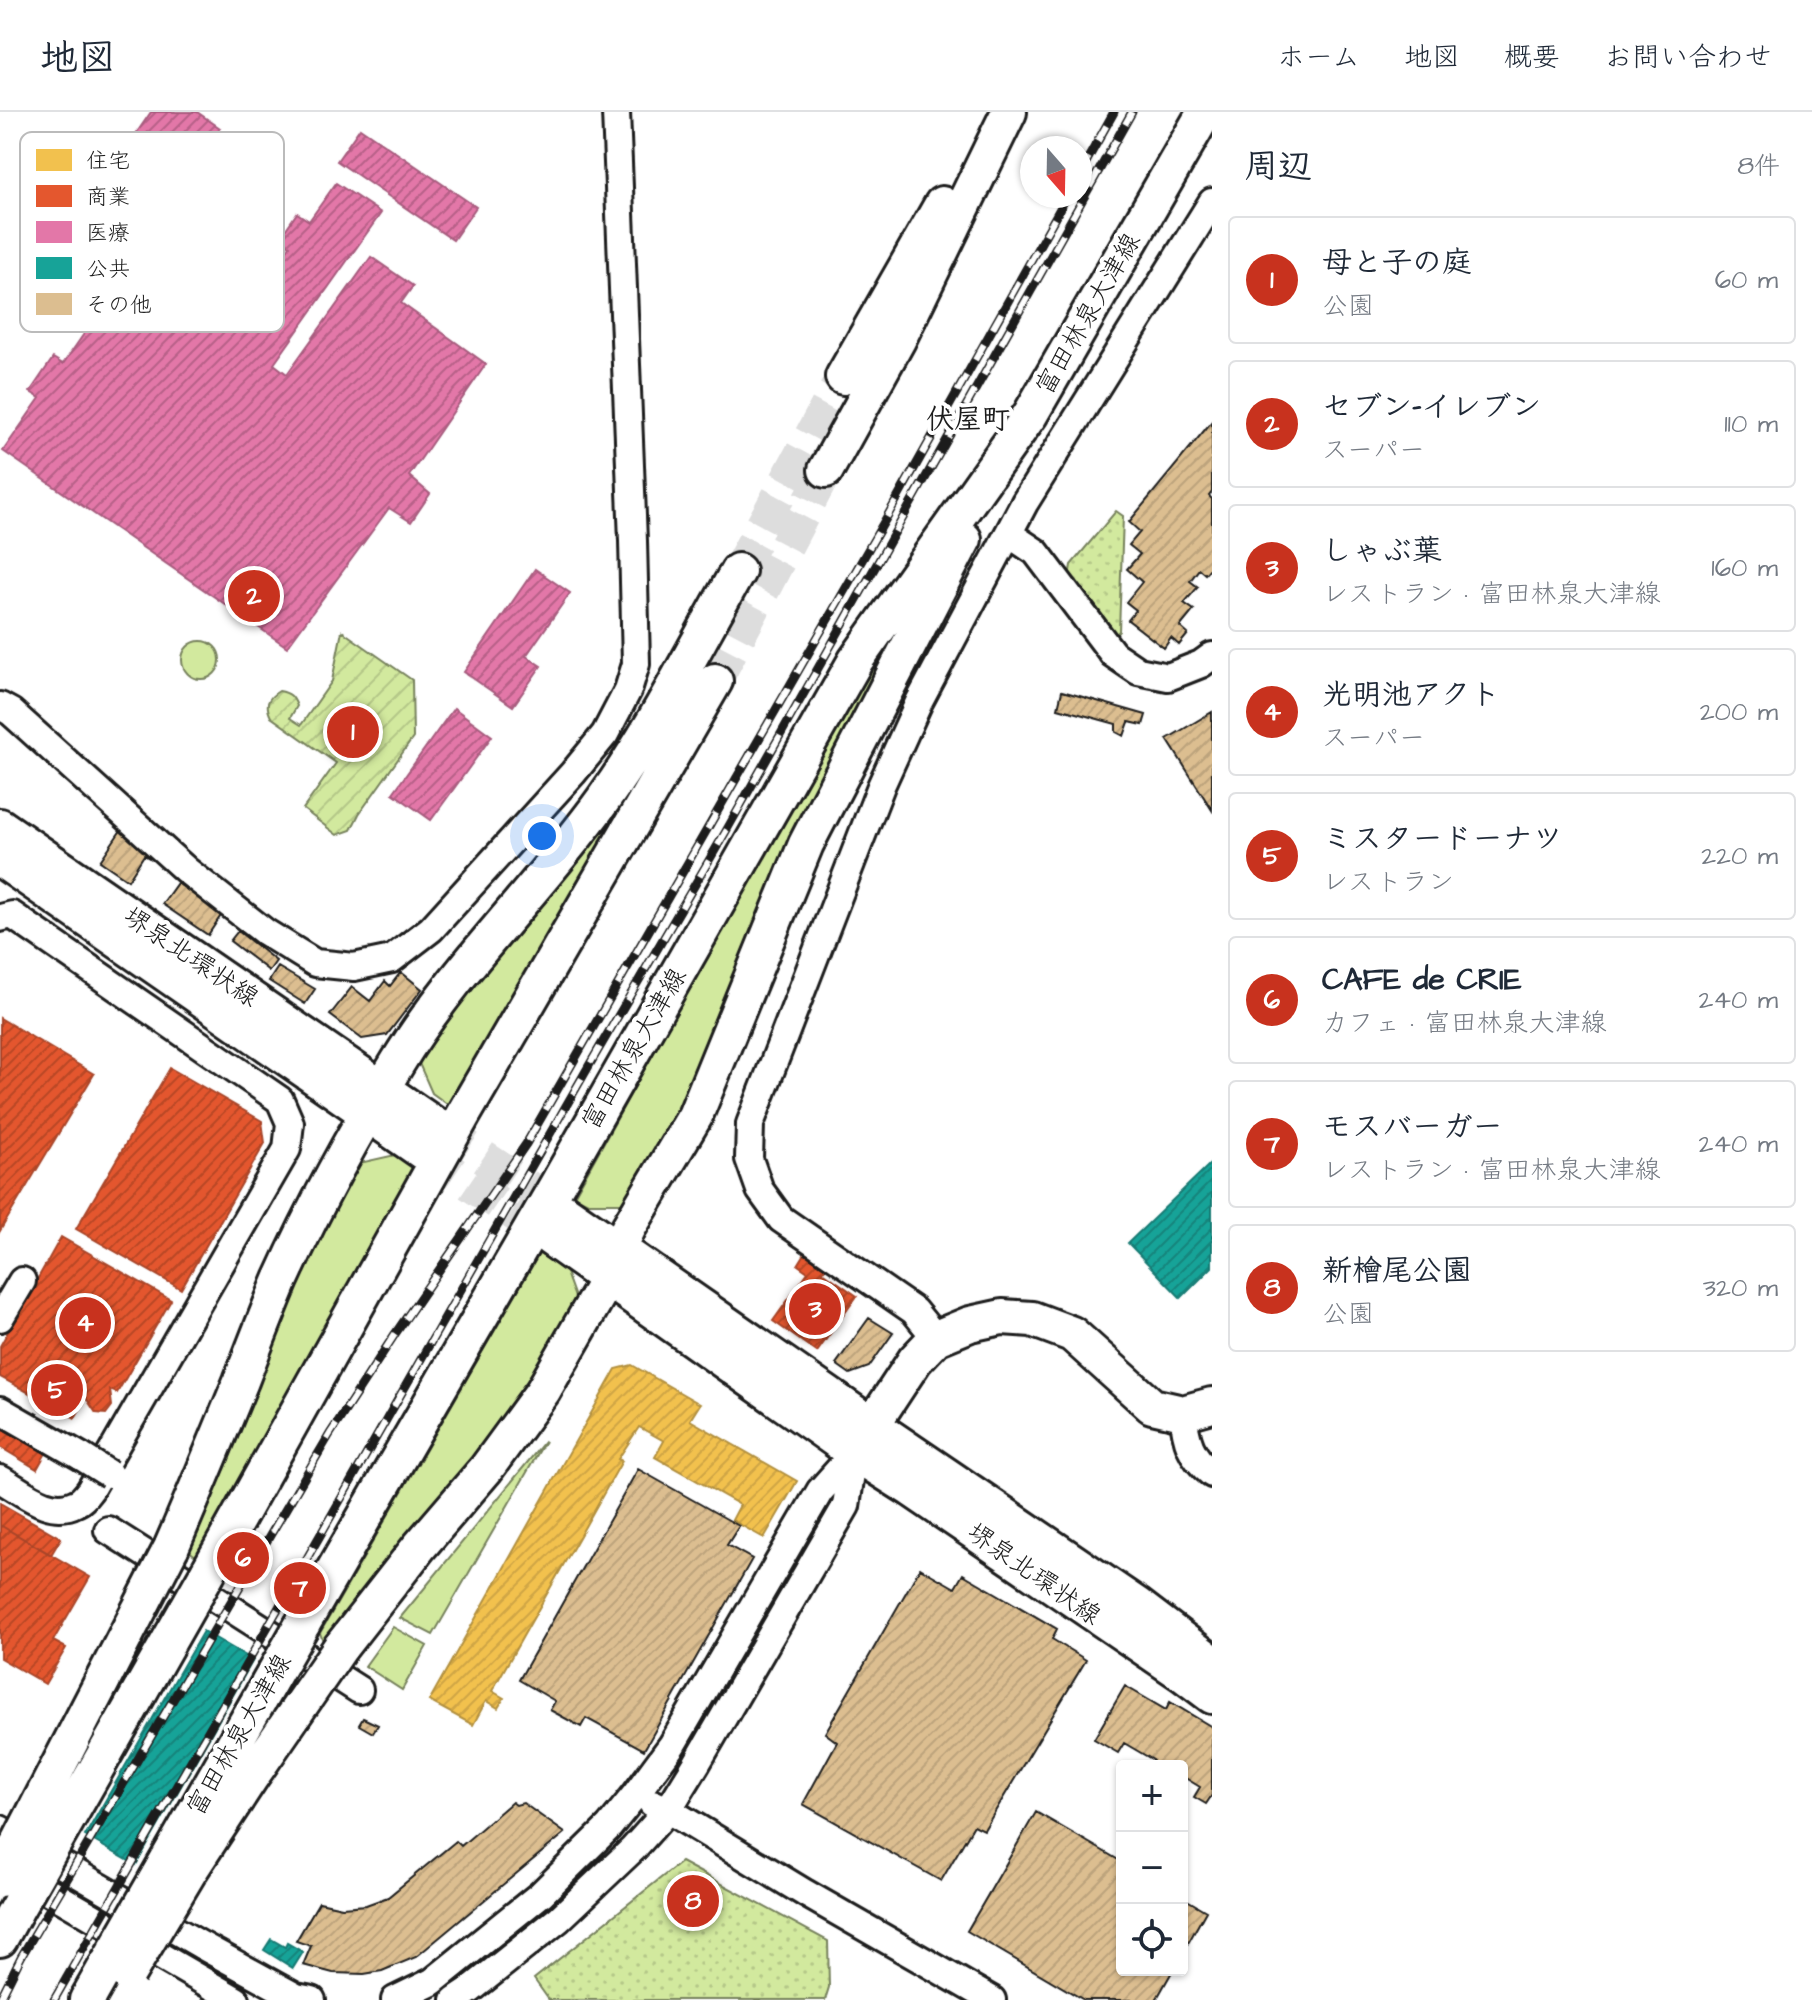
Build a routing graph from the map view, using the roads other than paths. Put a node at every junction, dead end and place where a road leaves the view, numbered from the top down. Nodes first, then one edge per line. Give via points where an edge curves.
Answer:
1 (616, 112) edge
2 (999, 112) edge
3 (1009, 112) edge
4 (1205, 112) edge
5 (1212, 202) edge
6 (843, 377) tunnel mouth
7 (1030, 415) junction
8 (826, 470) tunnel mouth
9 (1009, 534) junction
10 (738, 571) tunnel mouth
11 (1212, 656) edge
12 (715, 681) tunnel mouth
13 (0, 706) edge
14 (0, 826) edge
15 (0, 859) edge
16 (0, 918) edge
17 (375, 1102) junction
18 (434, 1142) tunnel mouth
19 (557, 1225) tunnel mouth
20 (614, 1263) junction
21 (16, 1289) edge
22 (0, 1318) edge
23 (936, 1338) junction
24 (1197, 1409) edge
25 (0, 1410) edge
26 (863, 1439) junction
27 (109, 1474) dead end
28 (1212, 1474) edge
29 (0, 1479) edge
30 (108, 1530) dead end
31 (142, 1647) dead end
32 (1212, 1662) edge
33 (359, 1690) dead end
34 (1212, 1696) edge
35 (296, 1745) dead end
36 (635, 1795) junction
37 (668, 1810) junction
38 (54, 1817) dead end
39 (0, 1829) edge
40 (0, 1863) edge
41 (0, 1879) edge
42 (160, 1899) dead end
43 (8, 1924) edge
44 (116, 1979) edge
45 (87, 2000) edge
46 (236, 2000) edge
47 (312, 2000) edge
48 (395, 2000) edge
49 (455, 2000) edge
50 (992, 2000) edge

1 - 13 street via 636,664 605,734 431,929 392,959 354,967 315,963 265,932 186,870
2 - 6 main road
3 - 8 main road via 898,340
4 - 7 main road, 富田林泉大津線
5 - 9 street
7 - 20 main road via 806,844 695,1116 629,1227
7 - 44 main road, 富田林泉大津線, bridge via 856,660 302,1625
9 - 11 street via 1036,552 1113,654 1138,671 1168,677
9 - 23 street via 919,702 881,786 750,1124 749,1159 760,1190 781,1219 914,1311
10 - 17 main road via 634,755 555,863 454,981
12 - 43 main road, bridge via 463,1115
14 - 17 main road, 堺泉北環状線
15 - 17 main road, 堺泉北環状線
16 - 29 street via 12,915 280,1100 290,1123 287,1149 90,1490 78,1503 61,1508
17 - 18 main road
17 - 41 main road, bridge via 280,1282 171,1548
19 - 20 main road
20 - 26 main road
20 - 44 main road, bridge via 543,1391 340,1648
21 - 22 street
23 - 24 main road via 1002,1317 1032,1319 1072,1334 1152,1406
23 - 26 main road via 915,1360
24 - 28 street via 1185,1439
25 - 27 street, bridge
26 - 32 main road, 堺泉北環状線 via 1137,1605
26 - 34 main road, 堺泉北環状線 via 911,1489
26 - 36 street via 820,1491 672,1745
26 - 37 street via 846,1506
30 - 33 street
31 - 38 street
35 - 42 street via 268,1728
36 - 37 street
36 - 48 street via 541,1894 432,1982
37 - 49 street via 559,1919
37 - 50 street
39 - 47 street via 201,1945 296,1997
40 - 46 street
44 - 45 main road, 富田林泉大津線

